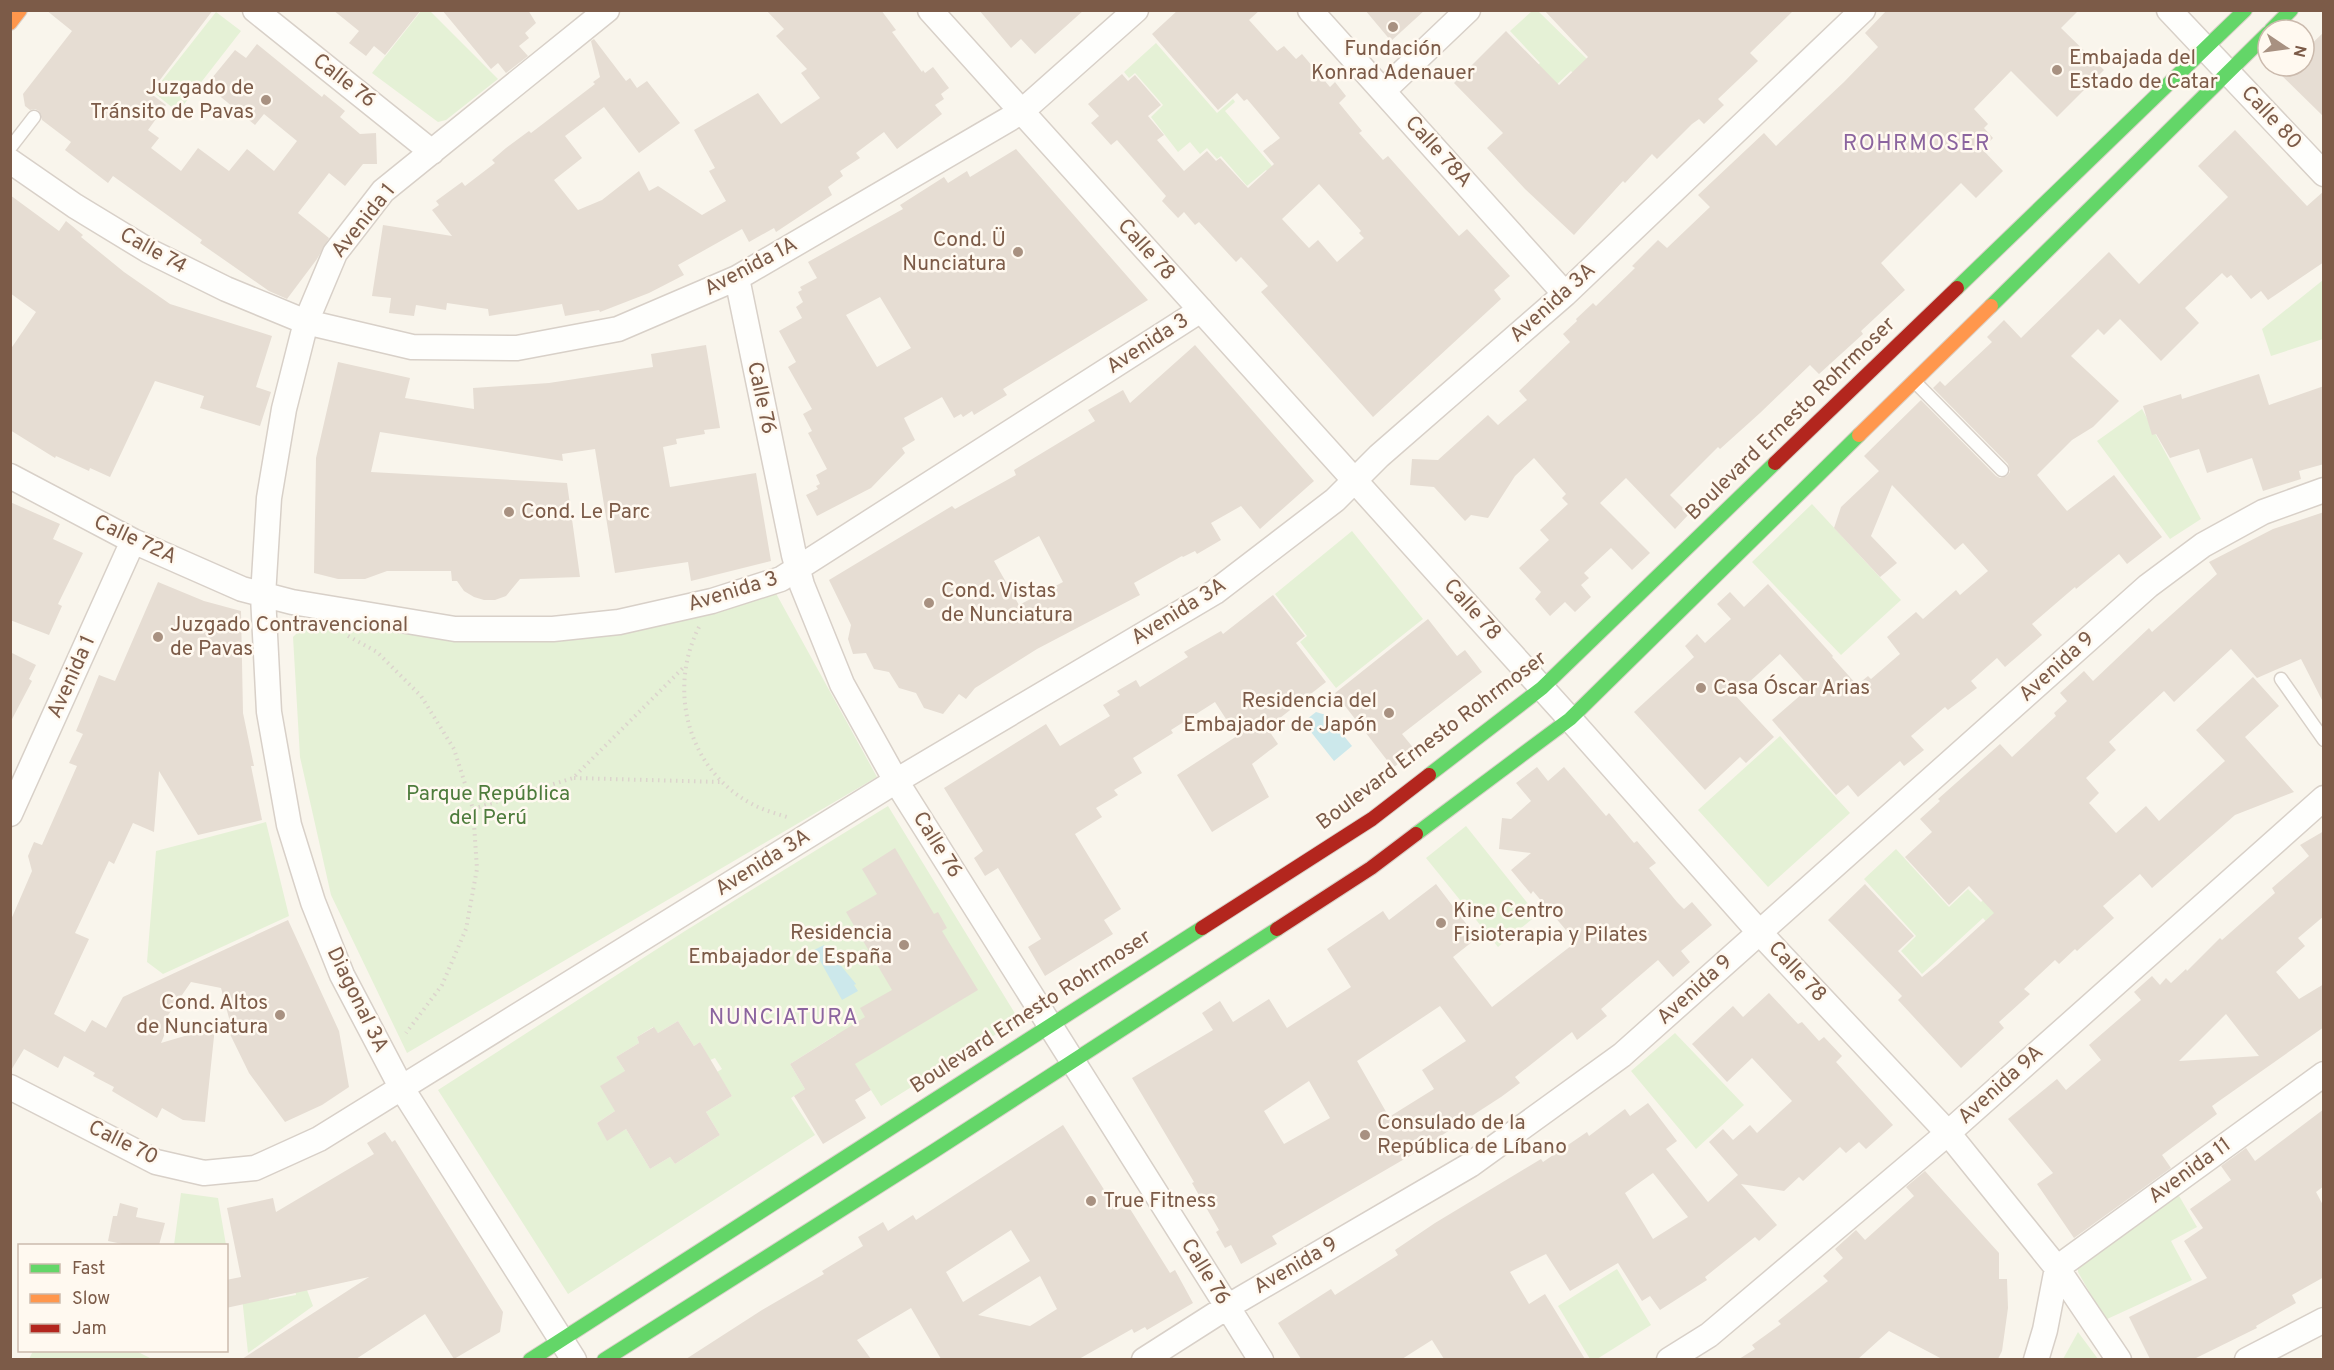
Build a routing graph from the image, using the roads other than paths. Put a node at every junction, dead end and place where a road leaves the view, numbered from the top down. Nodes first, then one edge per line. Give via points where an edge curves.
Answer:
1 (20, 10) edge
2 (255, 10) edge
3 (930, 10) edge
4 (1136, 10) edge
5 (1310, 10) edge
6 (1468, 10) edge
7 (1863, 10) edge
8 (2169, 10) edge
9 (2245, 10) edge
10 (592, 15) edge
11 (10, 22) edge
12 (2256, 45) edge
13 (2205, 49) junction
14 (2228, 73) junction
15 (1383, 91) junction
16 (1022, 112) junction
17 (34, 117) dead end
18 (10, 148) edge
19 (432, 152) junction
20 (10, 161) edge
21 (2324, 174) edge
22 (737, 278) junction
23 (1565, 294) junction
24 (1201, 310) junction
25 (306, 322) junction
26 (1914, 381) junction
27 (2002, 470) dead end
28 (10, 476) edge
29 (1355, 480) junction
30 (2324, 490) edge
31 (134, 541) junction
32 (797, 570) junction
33 (263, 596) junction
34 (2281, 679) dead end
35 (1542, 688) junction
36 (1570, 719) junction
37 (2324, 740) edge
38 (17, 780) edge
39 (896, 780) junction
40 (2324, 798) edge
41 (10, 814) edge
42 (1760, 933) junction
43 (1050, 1025) junction
44 (1072, 1061) junction
45 (2324, 1074) edge
46 (10, 1087) edge
47 (401, 1088) junction
48 (1948, 1133) junction
49 (2057, 1268) junction
50 (1227, 1307) junction
51 (2324, 1320) edge
52 (560, 1339) junction
53 (530, 1359) edge
54 (574, 1359) edge
55 (604, 1359) edge
56 (1144, 1359) edge
57 (1260, 1359) edge
58 (1669, 1359) edge
59 (2036, 1359) edge
60 (2119, 1359) edge
61 (2247, 1359) edge

1 - 11 main road
2 - 19 street, Calle 76
3 - 16 street, Calle 78
4 - 16 street, Avenida 1A
5 - 15 street, Calle 78A
6 - 15 street
7 - 23 street, Avenida 3A
8 - 13 street, Calle 80
9 - 13 main road, Boulevard Ernesto Rohrmoser
10 - 19 street, Avenida 1
12 - 14 main road
13 - 14 street, Calle 80
13 - 35 main road, Boulevard Ernesto Rohrmoser
14 - 21 street, Calle 80
14 - 26 main road
15 - 23 street, Calle 78A
16 - 22 street, Avenida 1A
16 - 24 street, Calle 78
17 - 18 lane
19 - 25 street, Avenida 1 via 383,191 335,253
20 - 25 street, Calle 74 via 149,251
22 - 25 street, Avenida 1A via 618,329 517,348 412,347
22 - 32 street, Calle 76
23 - 29 street, Avenida 3A
24 - 29 street, Calle 78
24 - 32 street, Avenida 3
25 - 33 street, Avenida 1 via 284,409 269,498
26 - 27 lane
26 - 36 main road
28 - 31 street, Calle 72A
29 - 35 street, Calle 78
29 - 39 street, Avenida 3A via 1330,504 1215,592
30 - 42 street, Avenida 9 via 2263,512 2203,545 2148,586
31 - 33 street, Calle 72A
31 - 38 street, Avenida 1
32 - 33 street, Avenida 3 via 712,601 619,622 553,629 455,629
32 - 39 street, Calle 76 via 842,684
33 - 47 street, Diagonal 3A via 269,712 289,825 313,902 342,975
34 - 37 lane
35 - 36 street, Calle 78
35 - 43 main road, Boulevard Ernesto Rohrmoser via 1372,819
36 - 42 street, Calle 78
36 - 44 main road via 1371,868
38 - 41 street, Avenida 1
39 - 43 street, Calle 76
39 - 47 street, Avenida 3A
40 - 48 street, Avenida 9A
42 - 48 street, Calle 78
42 - 50 street, Avenida 9 via 1622,1055 1470,1165
43 - 44 street, Calle 76
43 - 52 main road, Boulevard Ernesto Rohrmoser
44 - 50 street, Calle 76
44 - 55 main road via 731,1288
45 - 49 street, Avenida 11
46 - 47 street, Calle 70 via 156,1162 204,1173 255,1168 319,1139
47 - 52 street, Diagonal 3A
48 - 49 street, Calle 78
48 - 58 street, Avenida 9A via 1709,1335
49 - 59 street
49 - 60 street, Calle 78
50 - 56 street, Avenida 9
50 - 57 street, Calle 76
51 - 61 street
52 - 53 main road, Boulevard Ernesto Rohrmoser
52 - 54 street, Diagonal 3A

